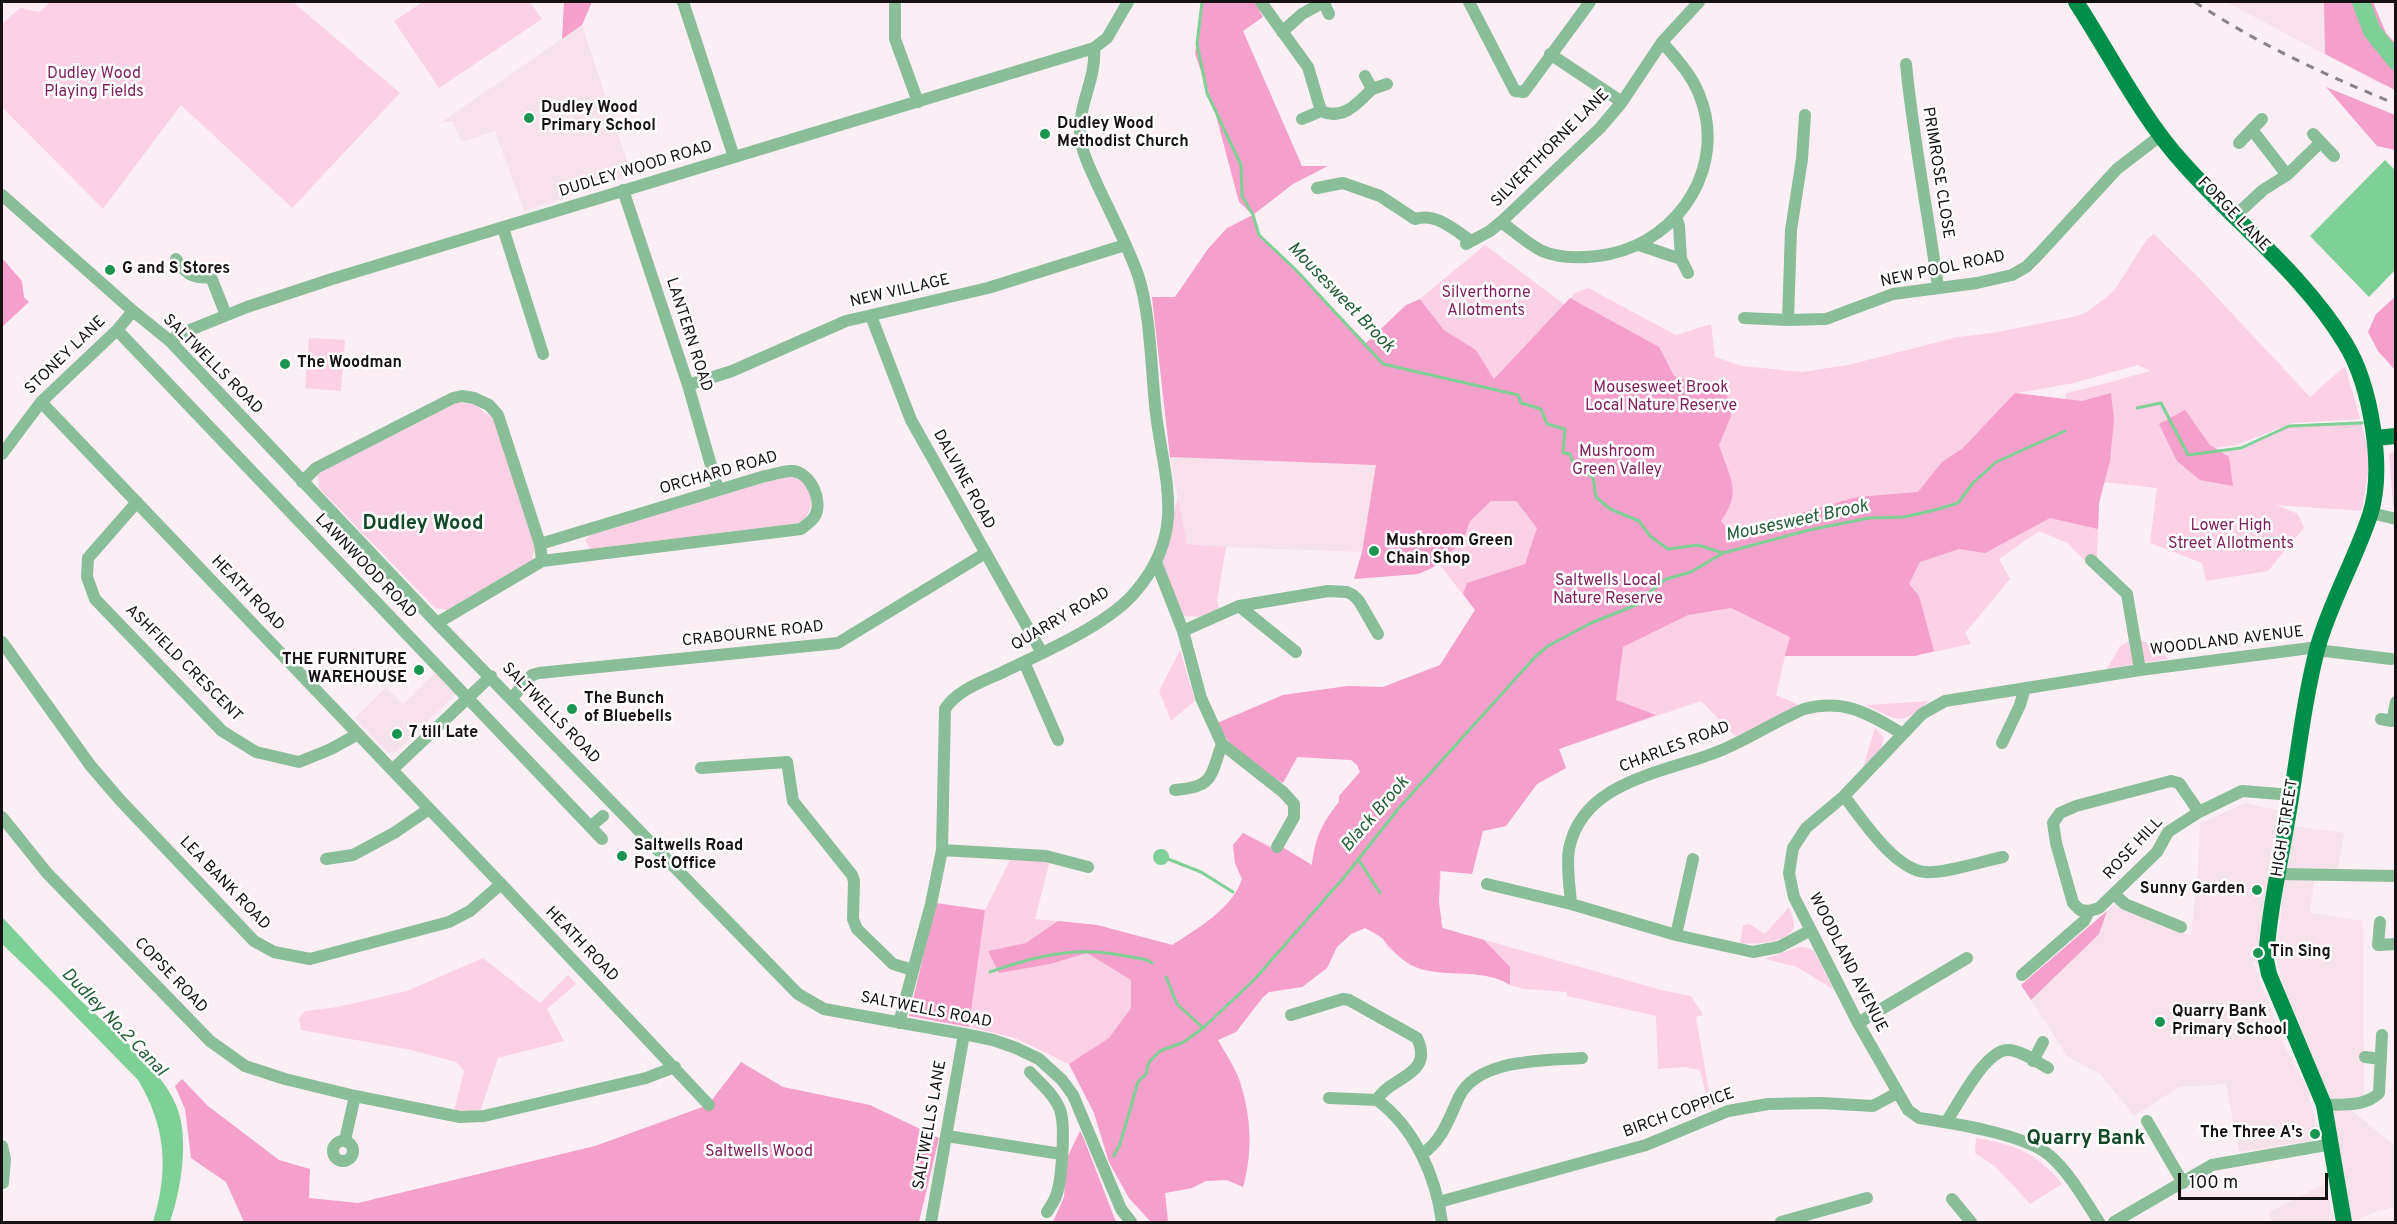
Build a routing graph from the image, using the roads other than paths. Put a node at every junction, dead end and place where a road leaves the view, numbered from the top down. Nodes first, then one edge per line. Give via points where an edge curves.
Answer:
1 (683, 2) edge
2 (895, 2) edge
3 (1128, 2) edge
4 (1261, 2) edge
5 (1469, 2) edge
6 (1590, 2) edge
7 (1699, 2) edge
8 (2076, 2) edge
9 (1326, 6) edge
10 (1282, 32) junction
11 (1662, 42) junction
12 (1094, 48) junction
13 (1550, 54) junction
14 (1906, 63) dead end
15 (1365, 76) dead end
16 (1387, 84) dead end
17 (1372, 89) junction
18 (918, 102) junction
19 (1622, 102) junction
20 (1321, 111) junction
21 (1805, 115) dead end
22 (1302, 118) dead end
23 (2262, 119) dead end
24 (2253, 131) junction
25 (2160, 136) junction
26 (2239, 143) dead end
27 (2334, 156) dead end
28 (734, 157) junction
29 (2287, 175) junction
30 (1317, 188) dead end
31 (624, 190) junction
32 (2, 195) edge
33 (1676, 217) junction
34 (2234, 217) junction
35 (1501, 222) junction
36 (503, 228) junction
37 (1125, 245) junction
38 (1639, 245) junction
39 (176, 259) dead end
40 (1681, 259) junction
41 (1688, 273) dead end
42 (1938, 287) junction
43 (133, 311) junction
44 (226, 315) junction
45 (871, 316) junction
46 (1744, 318) dead end
47 (1788, 320) junction
48 (117, 330) junction
49 (170, 341) junction
50 (543, 354) dead end
51 (688, 385) junction
52 (41, 402) junction
53 (2374, 435) junction
54 (2396, 436) edge
55 (2, 454) edge
56 (302, 482) junction
57 (718, 490) junction
58 (137, 502) junction
59 (2371, 513) junction
60 (2396, 519) edge
61 (579, 534) junction
62 (540, 544) junction
63 (984, 554) junction
64 (583, 555) junction
65 (2091, 560) dead end
66 (542, 561) junction
67 (1156, 562) junction
68 (1239, 606) junction
69 (437, 623) junction
70 (1183, 631) junction
71 (1378, 634) dead end
72 (2, 642) edge
73 (2318, 649) junction
74 (1296, 651) dead end
75 (1042, 653) junction
76 (2391, 659) dead end
77 (1024, 662) junction
78 (2140, 670) junction
79 (491, 676) junction
80 (2025, 688) junction
81 (468, 698) junction
82 (512, 698) junction
83 (2396, 702) edge
84 (2381, 719) dead end
85 (358, 734) junction
86 (1903, 734) junction
87 (1058, 740) dead end
88 (2002, 743) dead end
89 (1222, 744) junction
90 (701, 768) dead end
91 (392, 770) junction
92 (1175, 790) dead end
93 (2292, 795) junction
94 (1844, 796) junction
95 (429, 809) junction
96 (2199, 812) junction
97 (603, 816) dead end
98 (2, 818) edge
99 (591, 826) junction
100 (602, 839) dead end
101 (1277, 847) dead end
102 (942, 850) junction
103 (2003, 857) dead end
104 (1693, 859) dead end
105 (326, 860) dead end
106 (1088, 867) dead end
107 (2279, 874) junction
108 (2396, 876) edge
109 (501, 884) junction
110 (1487, 884) dead end
111 (2114, 894) junction
112 (1571, 904) junction
113 (2089, 911) junction
114 (2380, 922) dead end
115 (2181, 927) dead end
116 (1811, 930) junction
117 (1676, 935) junction
118 (2396, 944) edge
119 (1967, 958) dead end
120 (913, 970) junction
121 (2022, 975) dead end
122 (1291, 1015) dead end
123 (899, 1023) junction
124 (1858, 1023) junction
125 (963, 1034) junction
126 (2382, 1035) dead end
127 (2043, 1042) dead end
128 (2365, 1057) dead end
129 (1582, 1058) dead end
130 (2380, 1059) junction
131 (2033, 1060) junction
132 (675, 1067) junction
133 (2048, 1068) dead end
134 (1030, 1072) dead end
135 (1897, 1093) junction
136 (355, 1096) junction
137 (1329, 1098) dead end
138 (1377, 1100) junction
139 (709, 1105) dead end
140 (2324, 1105) junction
141 (2147, 1121) dead end
142 (1946, 1122) junction
143 (947, 1136) junction
144 (345, 1140) dead end
145 (2332, 1144) junction
146 (2, 1146) edge
147 (1061, 1154) junction
148 (1422, 1155) junction
149 (3, 1183) edge
150 (2182, 1183) junction
151 (1867, 1198) dead end
152 (1952, 1199) dead end
153 (1439, 1202) junction
154 (1047, 1212) dead end
155 (1803, 1219) edge
156 (931, 1222) edge
157 (1131, 1222) edge
158 (1442, 1222) edge
159 (1781, 1222) edge
160 (1971, 1222) edge
161 (2098, 1222) edge
162 (2114, 1222) edge
163 (2344, 1222) edge

1 - 28 street
2 - 18 street via 895,39
3 - 12 street, DUDLEY WOOD ROAD via 1110,33
4 - 10 street
5 - 13 street via 1515,91 1524,92
6 - 13 street
7 - 11 street, SILVERTHORNE LANE
8 - 25 main road, FORGE LANE
9 - 10 street via 1302,14
10 - 20 street via 1308,67
11 - 19 street, SILVERTHORNE LANE
11 - 33 street via 1699,94 1708,130 1698,187
12 - 18 street, DUDLEY WOOD ROAD
12 - 37 street, QUARRY ROAD via 1095,63 1080,122 1080,138
13 - 19 street
14 - 42 street, PRIMROSE CLOSE
15 - 17 street
16 - 17 street
17 - 20 street via 1350,110 1334,114
18 - 28 street, DUDLEY WOOD ROAD
19 - 35 street, SILVERTHORNE LANE
20 - 22 street
21 - 47 street via 1791,230
23 - 24 street
24 - 26 street
24 - 29 street
25 - 34 main road, FORGE LANE
25 - 42 street, NEW POOL ROAD via 2117,169 2026,267 1993,280
27 - 29 street via 2316,139
28 - 31 street, DUDLEY WOOD ROAD
29 - 34 street via 2263,190
30 - 35 street, SILVERTHORNE LANE via 1343,183 1380,196 1415,219 1435,219 1469,242
31 - 36 street, DUDLEY WOOD ROAD
31 - 51 street, LANTERN ROAD
32 - 43 street, SALTWELLS ROAD
33 - 38 street
33 - 40 street
34 - 53 main road, FORGE LANE via 2296,279 2346,345 2367,399
35 - 38 street via 1552,254 1591,257
36 - 44 street, DUDLEY WOOD ROAD via 403,256
36 - 50 street
37 - 45 street, NEW VILLAGE via 988,288
37 - 67 street, QUARRY ROAD via 1138,275 1144,303 1167,493 1168,517
38 - 40 street
39 - 44 street via 186,273 212,277
40 - 41 street
42 - 47 street, NEW POOL ROAD via 1893,294 1826,319
43 - 48 street, STONEY LANE
43 - 49 street, SALTWELLS ROAD
44 - 49 street, DUDLEY WOOD ROAD
45 - 51 street, NEW VILLAGE via 846,321 732,371
45 - 63 street, DALVINE ROAD via 910,420
46 - 47 street, NEW POOL ROAD
48 - 52 street, STONEY LANE
48 - 81 street, LAWNWOOD ROAD
49 - 56 street, SALTWELLS ROAD
51 - 57 street, LANTERN ROAD
52 - 55 street, STONEY LANE
52 - 58 street, HEATH ROAD
53 - 54 main road
53 - 59 main road, HIGH STREET
56 - 62 street via 316,468 453,398 474,398 489,405 502,423
56 - 69 street, SALTWELLS ROAD
57 - 61 street, ORCHARD ROAD
57 - 64 street, ORCHARD ROAD via 793,471 813,486 818,500 815,517 801,529
58 - 85 street, HEATH ROAD
58 - 85 street, ASHFIELD CRESCENT via 88,558 87,577 95,599 222,731 256,752 299,762
59 - 60 street
59 - 73 main road, HIGH STREET via 2328,615
61 - 62 street, ORCHARD ROAD
61 - 64 street
62 - 66 street
63 - 75 street, DALVINE ROAD
63 - 82 street, CRABOURNE ROAD via 838,642 539,673 532,675
64 - 66 street, ORCHARD ROAD
65 - 78 street, WOODLAND AVENUE via 2127,594
66 - 69 street, ORCHARD ROAD
67 - 70 street
67 - 75 street, QUARRY ROAD via 1136,592 1118,609
68 - 70 street
68 - 71 street via 1328,591 1347,592 1359,601
68 - 74 street
69 - 79 street, SALTWELLS ROAD
70 - 89 street via 1201,698
72 - 109 street, LEA BANK ROAD via 90,765 120,800 254,941 274,952 310,959 436,926 470,911
73 - 76 street, WOODLAND AVENUE
73 - 78 street, WOODLAND AVENUE
73 - 93 main road, HIGH STREET
75 - 77 street, QUARRY ROAD
77 - 87 street
77 - 102 street, QUARRY ROAD via 962,692 945,709
78 - 80 street, WOODLAND AVENUE
79 - 81 street
79 - 82 street, SALTWELLS ROAD
80 - 86 street, WOODLAND AVENUE via 1945,701 1922,714
80 - 88 street
81 - 91 street
81 - 99 street, LAWNWOOD ROAD
82 - 123 street, SALTWELLS ROAD via 798,994 824,1009
83 - 84 street via 2392,721
85 - 91 street, HEATH ROAD
86 - 94 street, WOODLAND AVENUE
86 - 112 street, CHARLES ROAD via 1865,711 1848,706 1814,706 1722,750 1610,792 1588,809 1573,835 1568,852
89 - 92 street via 1208,781 1197,788
89 - 101 street via 1294,804 1294,817
90 - 120 street via 787,762 793,801 852,874 853,919 857,928 893,964
91 - 95 street, HEATH ROAD
93 - 96 street, ROSE HILL via 2242,791
93 - 107 main road, HIGH STREET
94 - 103 street via 1876,837 1906,866 1922,872
94 - 116 street, WOODLAND AVENUE via 1798,837 1790,861 1788,873 1794,897
95 - 105 street via 353,855
95 - 109 street, HEATH ROAD
96 - 111 street, ROSE HILL via 2168,832 2157,852
96 - 113 street via 2179,783 2171,781 2060,813 2053,823 2073,903 2080,910
97 - 99 street
98 - 136 street, COPSE ROAD via 47,873 225,1054 245,1066 285,1079
99 - 100 street, LAWNWOOD ROAD
102 - 106 street via 1046,856
102 - 120 street, QUARRY ROAD
104 - 117 street
107 - 108 street
107 - 140 main road, HIGH STREET via 2267,948 2268,967
109 - 132 street, HEATH ROAD
110 - 112 street
111 - 113 street, ROSE HILL via 2099,908
111 - 115 street via 2125,904
112 - 117 street
113 - 121 street, ROSE HILL via 2084,921
114 - 118 street via 2378,945
116 - 117 street via 1779,947 1753,952
116 - 124 street, WOODLAND AVENUE
119 - 124 street
120 - 123 street, QUARRY ROAD
122 - 138 street via 1349,1000 1417,1038 1420,1062 1412,1073 1381,1092
123 - 125 street, SALTWELLS ROAD
124 - 135 street, WOODLAND AVENUE
125 - 143 street, SALTWELLS LANE
125 - 157 street, SALTWELLS ROAD via 993,1040 1039,1059 1062,1080 1084,1117 1121,1209
126 - 130 street
127 - 131 street
128 - 130 street
129 - 148 street via 1513,1065 1482,1074 1467,1085 1440,1138
130 - 140 street via 2379,1093 2372,1100
131 - 133 street
131 - 142 street via 2009,1050 1995,1053
132 - 136 street, COPSE ROAD via 646,1078 484,1116 460,1117
132 - 139 street, HEATH ROAD
134 - 147 street via 1061,1112
135 - 142 street, WOODLAND AVENUE via 1919,1118
135 - 153 street, BIRCH COPPICE via 1873,1106 1821,1102 1768,1104 1728,1111 1646,1145
136 - 144 street
137 - 138 street
138 - 148 street
140 - 145 main road, HIGH STREET
141 - 150 street
142 - 161 street, WOODLAND AVENUE via 2015,1138 2039,1149 2065,1171
143 - 147 street
143 - 156 street, SALTWELLS LANE
145 - 150 street via 2212,1165
145 - 163 main road, HIGH STREET
146 - 149 street
147 - 154 street via 1058,1188
148 - 153 street
150 - 162 street
151 - 155 street
152 - 160 street
153 - 158 street
155 - 159 street

